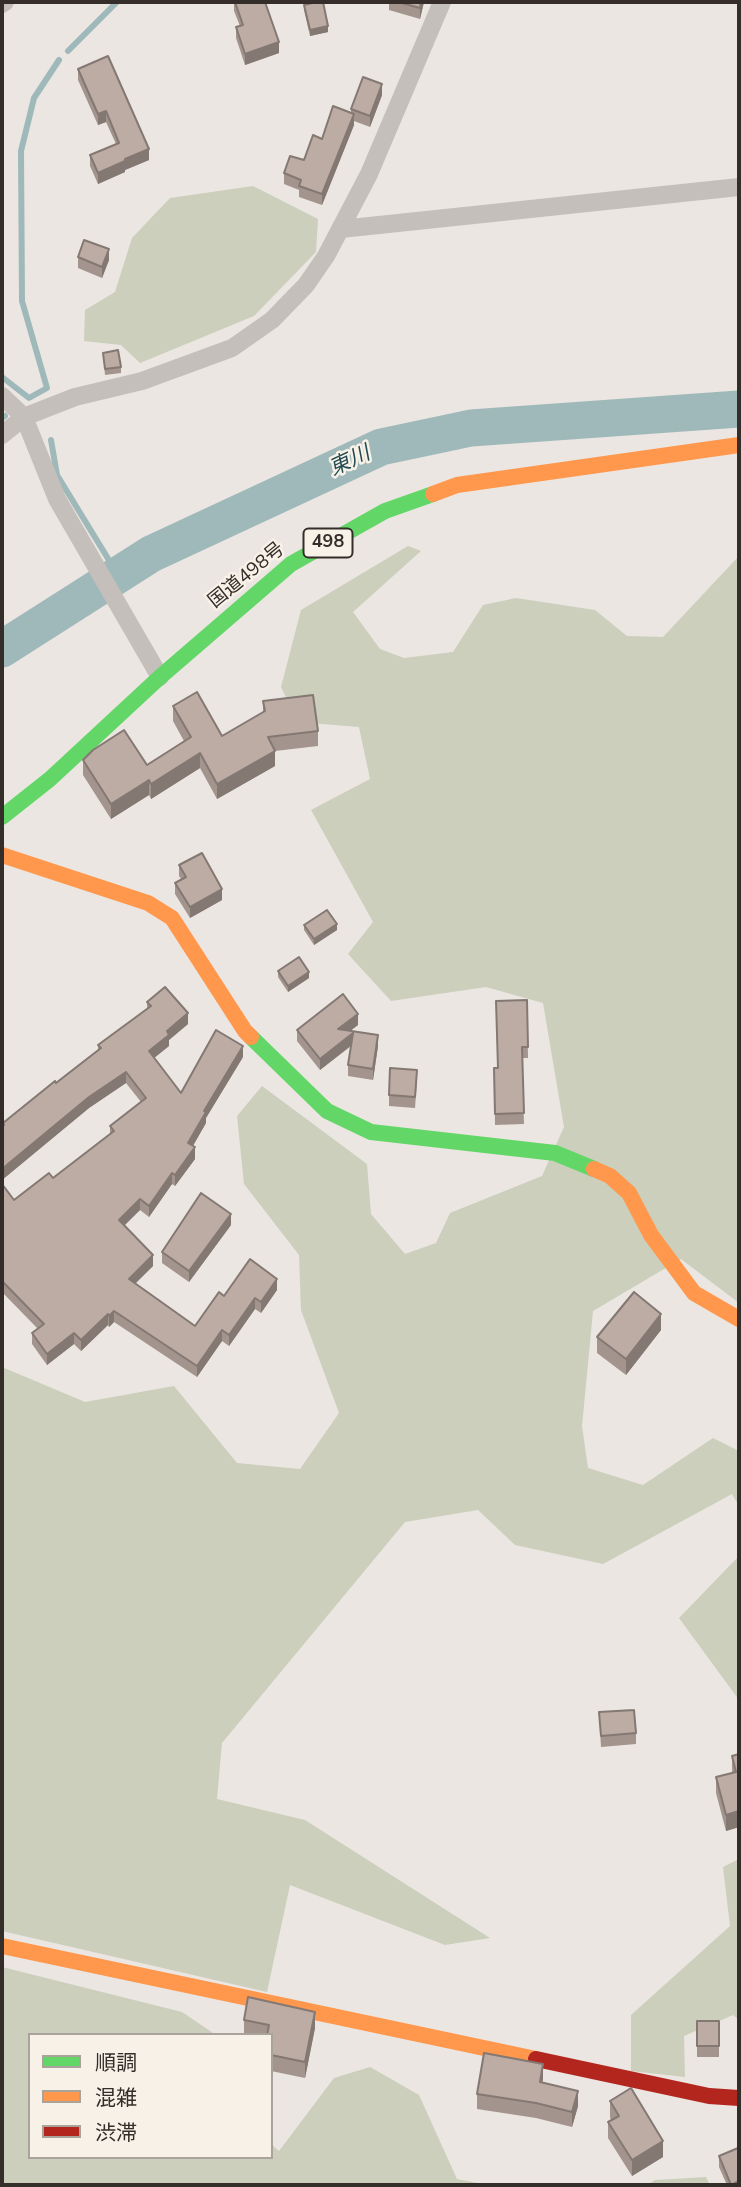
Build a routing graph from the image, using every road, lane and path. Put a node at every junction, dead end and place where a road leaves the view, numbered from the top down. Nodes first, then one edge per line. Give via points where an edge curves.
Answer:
1 (442, 2) edge
2 (739, 187) edge
3 (341, 229) junction
4 (2, 396) edge
5 (24, 416) junction
6 (2, 435) edge
7 (739, 445) edge
8 (160, 677) junction
9 (2, 817) edge
10 (2, 855) edge
11 (739, 1319) edge
12 (2, 1946) edge
13 (739, 2098) edge

1 - 3 street
2 - 3 street
3 - 5 street via 306,285 272,320 232,348
4 - 5 street
5 - 6 street
5 - 8 street via 57,499
7 - 8 main road, 国道498号 / 498 via 457,485 385,511 291,564
8 - 9 main road, 国道498号 / 498
10 - 11 main road via 148,903 172,918 245,1031 327,1111 372,1132 555,1153 610,1176 629,1193 651,1235 694,1293
12 - 13 main road via 709,2096

